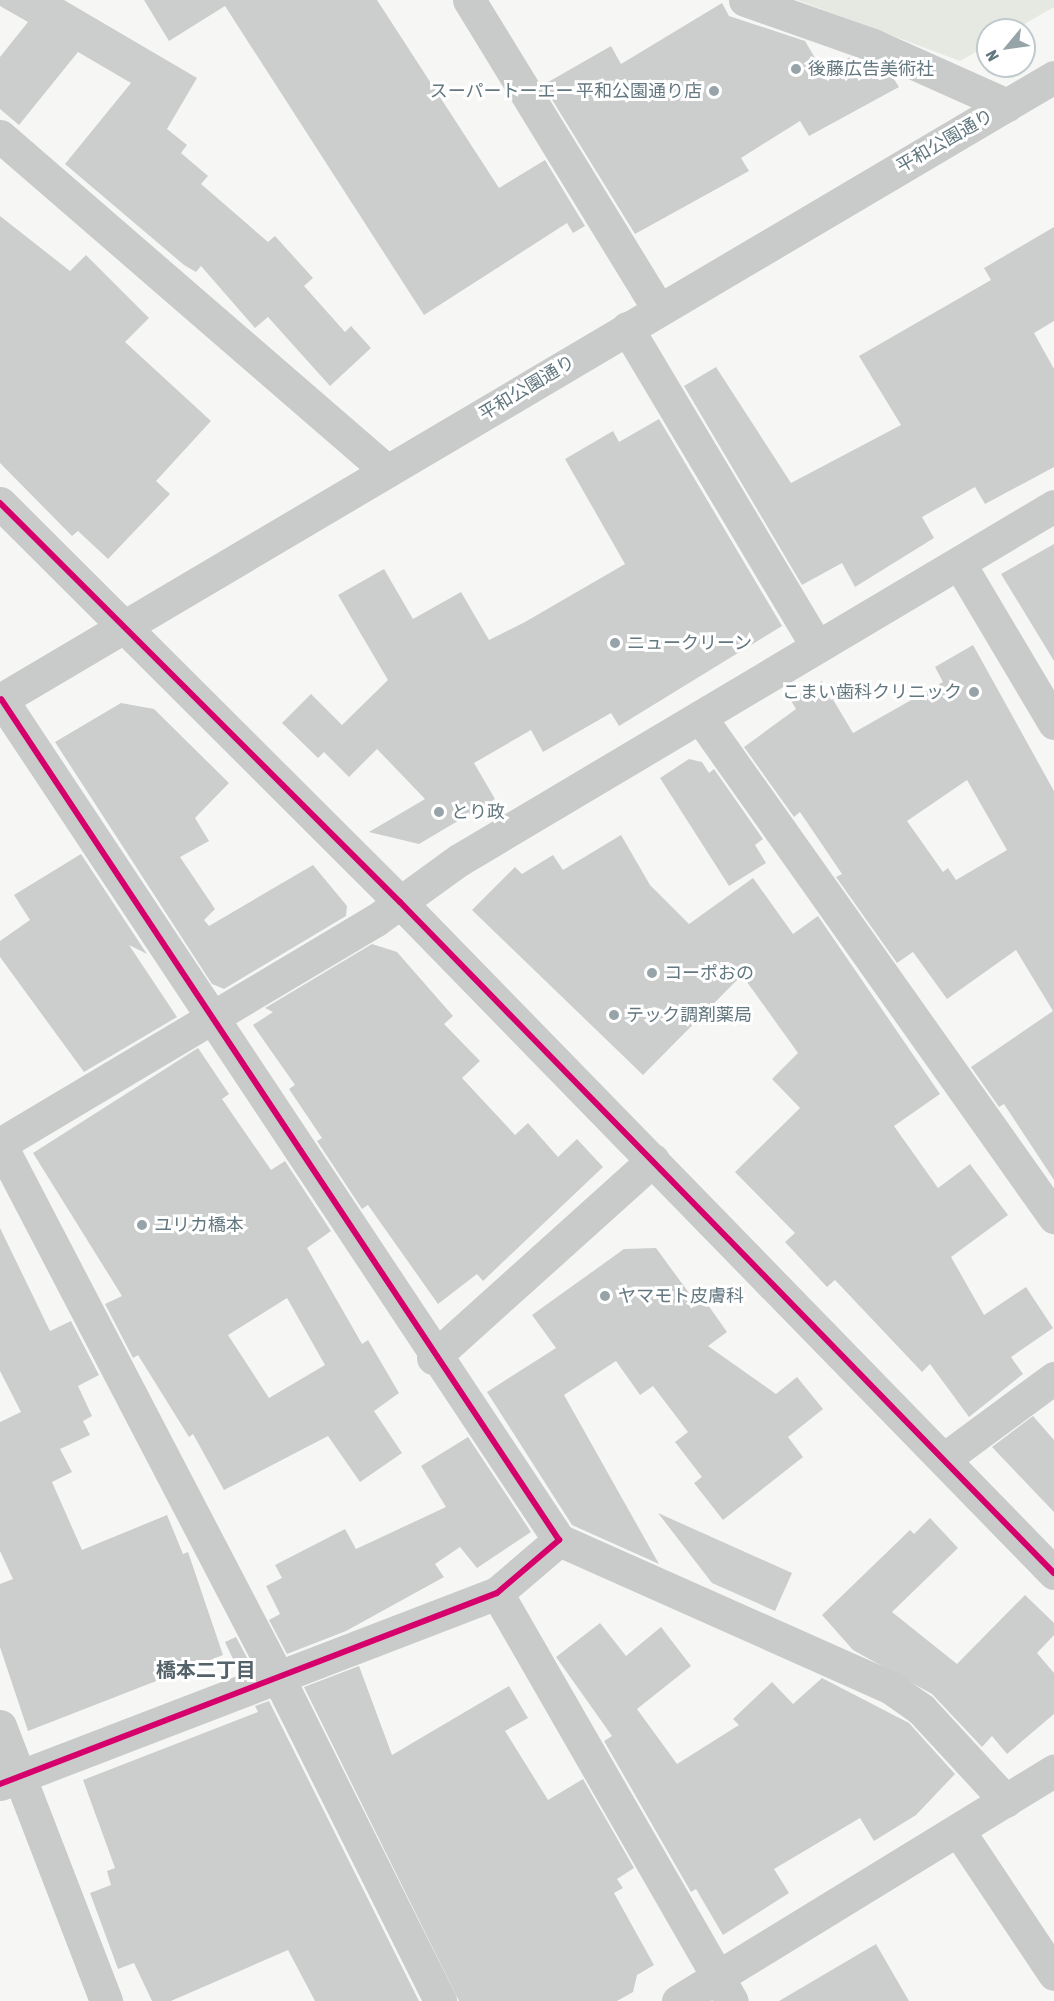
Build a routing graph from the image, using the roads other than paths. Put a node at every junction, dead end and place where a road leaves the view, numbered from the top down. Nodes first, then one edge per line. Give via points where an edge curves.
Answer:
1 (469, 0) edge
2 (745, 0) edge
3 (1054, 77) edge
4 (1007, 105) junction
5 (0, 136) edge
6 (658, 309) junction
7 (627, 328) junction
8 (387, 471) junction
9 (0, 503) edge
10 (1054, 506) edge
11 (959, 563) junction
12 (126, 626) junction
13 (818, 647) junction
14 (1, 700) edge
15 (700, 717) junction
16 (1054, 723) edge
17 (400, 902) junction
18 (217, 1018) junction
19 (0, 1144) edge
20 (653, 1160) junction
21 (1054, 1217) edge
22 (433, 1358) junction
23 (1054, 1378) edge
24 (944, 1459) junction
25 (559, 1540) junction
26 (1054, 1573) edge
27 (497, 1593) junction
28 (279, 1679) junction
29 (0, 1726) edge
30 (1054, 1771) edge
31 (10, 1780) edge
32 (1006, 1801) junction
33 (958, 1830) junction
34 (1054, 1974) edge
35 (725, 1989) edge
36 (106, 2001) edge
37 (440, 2001) edge
38 (678, 2001) edge

1 - 6 street
2 - 4 street via 873,45
3 - 4 street, 平和公園通り
4 - 6 street, 平和公園通り
5 - 8 street
6 - 7 street, 平和公園通り
7 - 8 street, 平和公園通り
7 - 13 street
8 - 12 street, 平和公園通り
9 - 12 street
10 - 11 street
11 - 13 street
11 - 16 street
12 - 14 street, 平和公園通り
12 - 17 street
13 - 15 street
14 - 18 street
15 - 17 street via 459,860
15 - 21 street
17 - 18 street
17 - 20 street
18 - 19 street
18 - 22 street
19 - 28 street
20 - 22 street
20 - 24 street
22 - 25 street
23 - 24 street
24 - 26 street
25 - 27 street
25 - 32 street via 891,1688 921,1709
27 - 28 street
27 - 35 street
28 - 31 street
28 - 37 street
29 - 31 street
30 - 32 street
31 - 36 street
32 - 33 street
33 - 34 street
33 - 35 street
35 - 38 street

